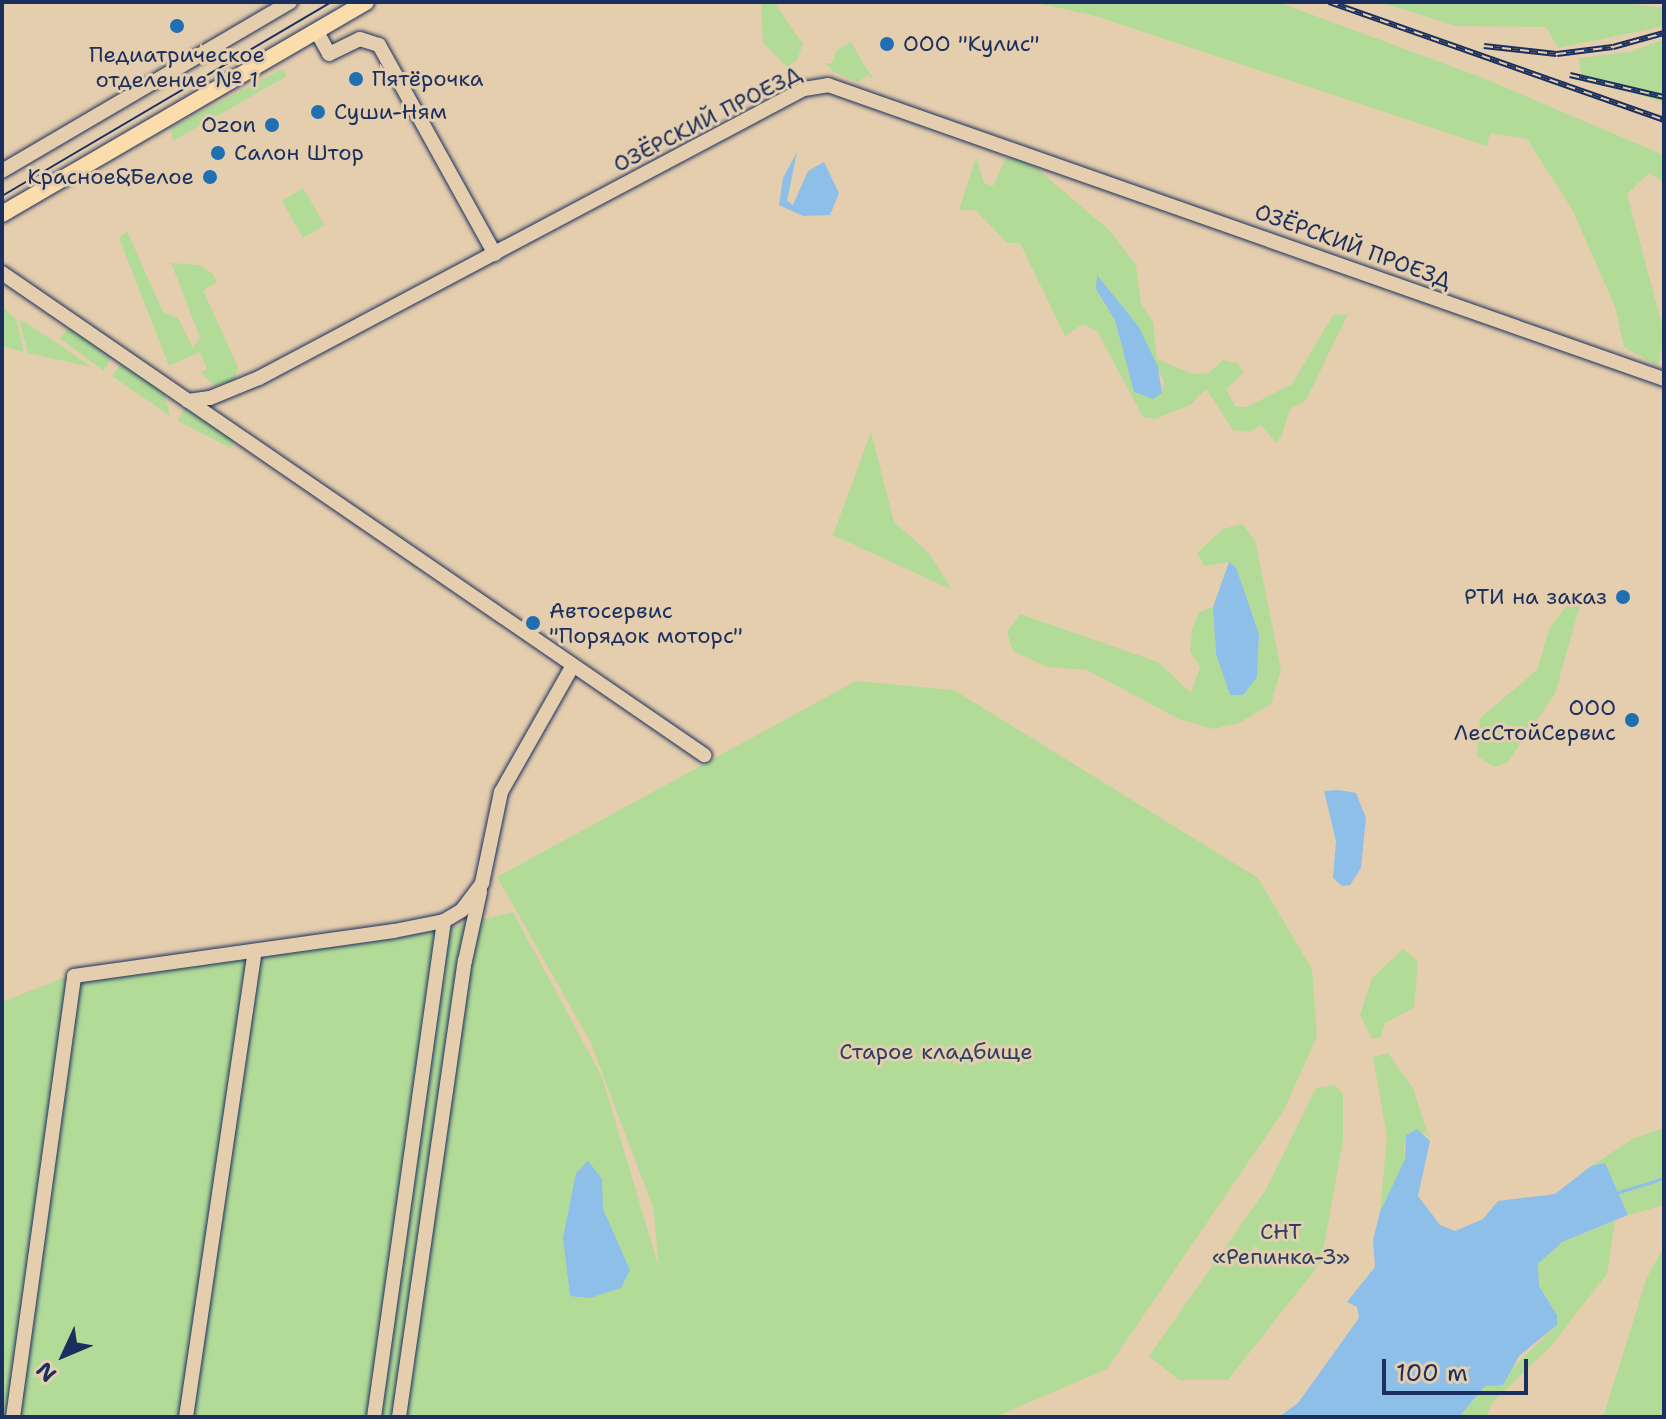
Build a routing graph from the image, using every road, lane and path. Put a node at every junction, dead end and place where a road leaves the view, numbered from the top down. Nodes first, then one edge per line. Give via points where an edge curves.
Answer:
1 (290, 2) edge
2 (366, 2) edge
3 (317, 32) junction
4 (2, 171) edge
5 (2, 214) edge
6 (495, 254) junction
7 (2, 273) edge
8 (1664, 379) edge
9 (188, 401) junction
10 (572, 667) junction
11 (704, 755) dead end
12 (482, 883) junction
13 (444, 921) junction
14 (254, 957) dead end
15 (13, 1417) edge
16 (186, 1417) edge
17 (374, 1417) edge
18 (399, 1417) edge

1 - 4 street
2 - 3 main road
3 - 5 main road
3 - 6 street via 329,54 360,39 379,45
6 - 8 street, ОЗЁРСКИЙ ПРОЕЗД via 804,89 828,85
6 - 9 street, ОЗЁРСКИЙ ПРОЕЗД via 259,378
7 - 9 street
9 - 10 street
10 - 11 street
10 - 12 street via 501,792
12 - 13 street via 462,910
12 - 18 street via 465,961
13 - 15 street via 74,976
13 - 17 street
14 - 16 street

